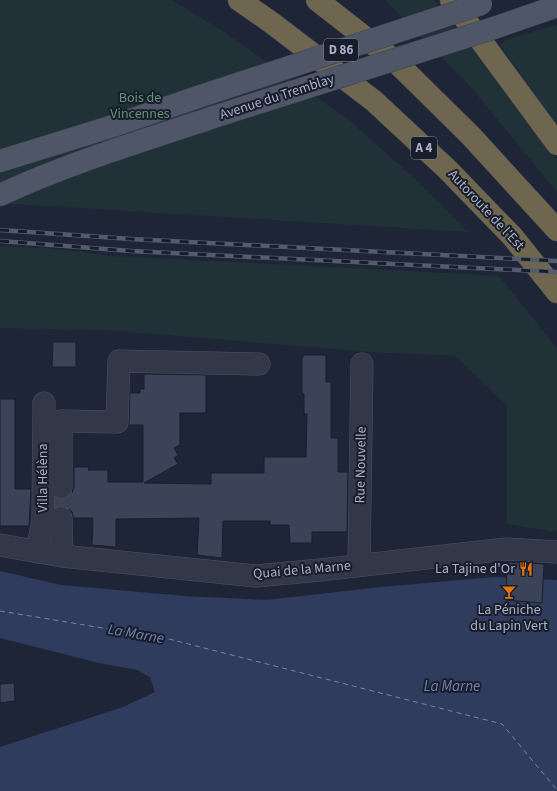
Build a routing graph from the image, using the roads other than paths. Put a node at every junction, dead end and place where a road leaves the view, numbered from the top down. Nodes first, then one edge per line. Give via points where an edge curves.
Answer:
1 (239, 0) edge
2 (317, 0) edge
3 (451, 0) edge
4 (486, 2) edge
5 (557, 6) edge
6 (557, 144) edge
7 (0, 161) edge
8 (0, 195) edge
9 (557, 230) edge
10 (557, 292) edge
11 (258, 364) dead end
12 (362, 364) dead end
13 (44, 403) dead end
14 (61, 487) tunnel mouth
15 (61, 518) tunnel mouth
16 (0, 545) edge
17 (37, 552) junction
18 (557, 552) edge
19 (62, 556) junction
20 (359, 565) junction

1 - 10 highway, Autoroute de l’Est / A 4 via 374,101 512,236
2 - 9 highway via 395,61 471,136
3 - 6 highway
4 - 7 main road, Avenue du Tremblay / D 86, bridge via 110,128
5 - 8 main road, Avenue du Tremblay / D 86, bridge via 99,156 24,183
11 - 14 street via 119,361 117,422 60,421
12 - 20 street, Rue Nouvelle
13 - 17 street, Villa Hélèna via 43,520
15 - 19 street
16 - 17 street, Quai de la Marne
17 - 19 street, Quai de la Marne
18 - 20 street, Quai de la Marne via 506,549
19 - 20 street, Quai de la Marne via 256,576

